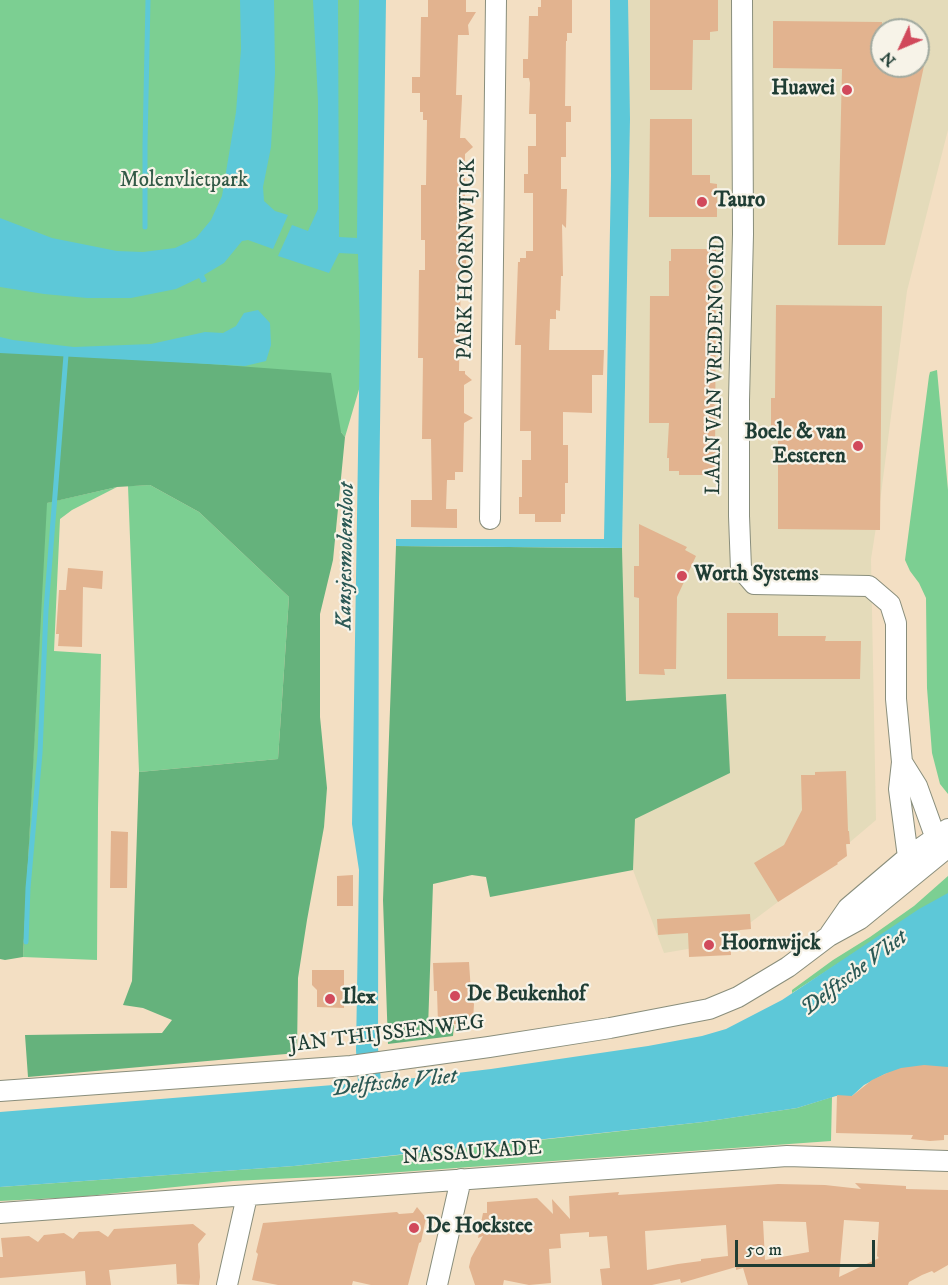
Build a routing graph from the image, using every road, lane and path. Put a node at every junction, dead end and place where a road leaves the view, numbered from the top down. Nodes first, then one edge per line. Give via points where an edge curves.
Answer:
1 (496, 0) edge
2 (742, 0) edge
3 (490, 519) dead end
4 (902, 762) junction
5 (943, 841) edge
6 (913, 864) junction
7 (0, 1091) edge
8 (948, 1161) edge
9 (461, 1179) junction
10 (247, 1196) junction
11 (0, 1213) edge
12 (227, 1285) edge
13 (437, 1285) edge

1 - 3 street, PARK HOORNWIJCK
2 - 4 street, LAAN VAN VREDENOORD via 741,569 754,584 869,586 890,604 896,623 896,699
4 - 5 street
4 - 6 street via 899,789
5 - 6 street, JAN THIJSSENWEG
6 - 7 street, JAN THIJSSENWEG via 848,908 829,936 788,967 738,997 709,1009 610,1028 351,1066
8 - 9 street, NASSAUKADE via 788,1156
9 - 10 street, NASSAUKADE
9 - 13 street
10 - 11 street, NASSAUKADE
10 - 12 street

